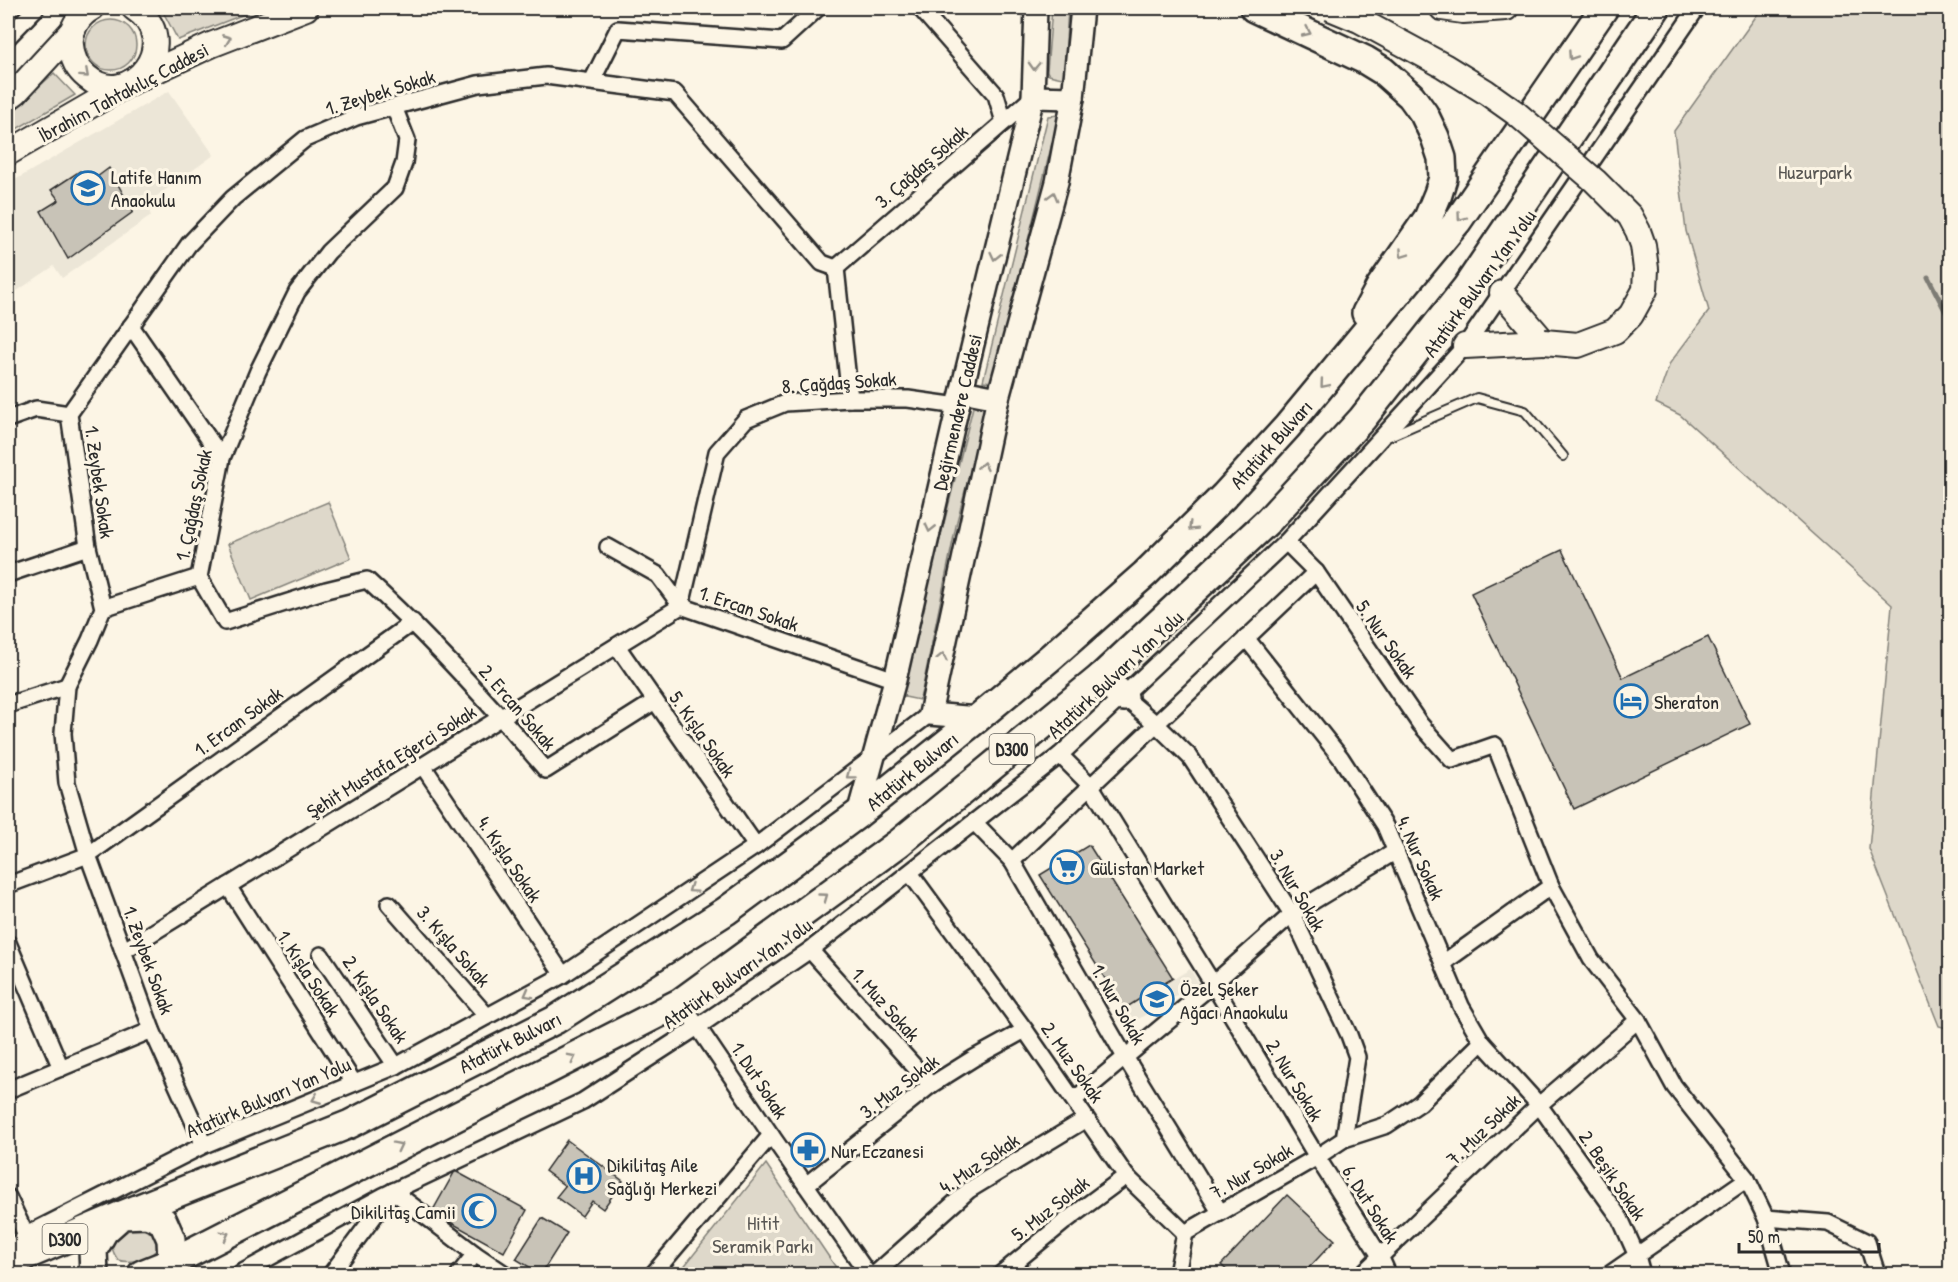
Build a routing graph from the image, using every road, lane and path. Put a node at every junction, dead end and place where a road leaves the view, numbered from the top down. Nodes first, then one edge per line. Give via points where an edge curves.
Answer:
1 (36, 8) edge
2 (92, 8) edge
3 (134, 8) edge
4 (306, 8) edge
5 (818, 8) edge
6 (920, 8) edge
7 (1036, 8) edge
8 (1082, 8) edge
9 (1254, 8) edge
10 (1330, 8) edge
11 (1442, 8) edge
12 (1506, 8) edge
13 (1604, 8) edge
14 (1656, 8) edge
15 (1697, 8) edge
16 (73, 30) junction
17 (8, 37) edge
18 (592, 81) junction
19 (131, 82) junction
20 (1033, 97) junction
21 (8, 98) edge
22 (1073, 98) junction
23 (394, 107) junction
24 (1004, 122) junction
25 (8, 153) edge
26 (836, 268) junction
27 (1502, 293) junction
28 (131, 326) junction
29 (1544, 342) junction
30 (1465, 346) junction
31 (1352, 350) junction
32 (960, 398) junction
33 (998, 398) junction
34 (850, 399) junction
35 (69, 414) junction
36 (8, 419) edge
37 (1380, 440) junction
38 (1563, 456) dead end
39 (222, 458) junction
40 (1286, 542) junction
41 (88, 547) junction
42 (608, 547) dead end
43 (1316, 572) junction
44 (8, 574) edge
45 (199, 577) junction
46 (368, 580) joint
47 (681, 606) junction
48 (103, 608) junction
49 (413, 622) junction
50 (1246, 639) junction
51 (616, 646) junction
52 (1101, 676) junction
53 (895, 680) junction
54 (67, 686) junction
55 (1124, 696) junction
56 (655, 700) junction
57 (8, 705) edge
58 (930, 714) junction
59 (502, 717) junction
60 (978, 718) junction
61 (1156, 724) junction
62 (1060, 755) junction
63 (874, 757) junction
64 (423, 765) junction
65 (1091, 786) junction
66 (858, 814) junction
67 (974, 822) junction
68 (756, 846) junction
69 (1396, 850) junction
70 (87, 855) junction
71 (1012, 861) junction
72 (910, 873) junction
73 (8, 885) edge
74 (228, 886) junction
75 (1551, 886) junction
76 (389, 904) dead end
77 (1292, 915) junction
78 (8, 944) edge
79 (810, 950) junction
80 (123, 951) junction
81 (321, 955) dead end
82 (1443, 963) junction
83 (563, 975) junction
84 (1213, 984) junction
85 (681, 1002) junction
86 (487, 1017) junction
87 (1638, 1020) junction
88 (699, 1026) junction
89 (152, 1030) junction
90 (1025, 1030) junction
91 (1482, 1042) junction
92 (1125, 1057) junction
93 (396, 1066) junction
94 (61, 1068) junction
95 (354, 1083) junction
96 (931, 1085) junction
97 (8, 1090) edge
98 (1074, 1100) junction
99 (1539, 1105) junction
100 (1086, 1119) junction
101 (771, 1135) junction
102 (1344, 1139) junction
103 (204, 1145) junction
104 (1317, 1157) junction
105 (1126, 1176) junction
106 (1747, 1179) junction
107 (806, 1185) junction
108 (393, 1191) junction
109 (8, 1197) edge
110 (1220, 1212) junction
111 (122, 1215) junction
112 (1766, 1218) junction
113 (1185, 1233) junction
114 (26, 1235) junction
115 (8, 1254) edge
116 (475, 1254) junction
117 (1380, 1256) junction
118 (1636, 1256) junction
119 (8, 1263) edge
120 (171, 1268) edge
121 (94, 1275) edge
122 (142, 1275) edge
123 (239, 1275) edge
124 (331, 1275) edge
125 (459, 1275) edge
126 (505, 1275) edge
127 (653, 1275) edge
128 (868, 1275) edge
129 (875, 1275) edge
130 (1000, 1275) edge
131 (1177, 1275) edge
132 (1362, 1275) edge
133 (1388, 1275) edge
134 (1610, 1275) edge
135 (1642, 1275) edge
136 (1782, 1275) edge
137 (1877, 1275) edge

1 - 17 street
2 - 16 main road via 78,19
3 - 19 main road via 149,22 155,44 149,67
19 -> 4 main road, İbrahim Tahtakılıç Caddesi
5 - 18 street via 782,41 618,29
6 - 24 street via 996,95
7 -> 20 street, Değirmendere Caddesi
8 - 22 street, Değirmendere Caddesi
9 -> 31 highway via 1365,60 1398,83 1424,114 1442,158 1443,177 1428,218 1380,287 1363,317
10 - 29 main road, bridge via 1443,66 1517,114 1630,216 1643,245 1646,269 1645,290 1631,315 1615,331 1578,345
11 - 12 main road
13 -> 31 highway, Atatürk Bulvarı / D300 via 1458,222
14 - 52 highway, D300 via 1466,288 1362,419 1269,520
15 - 27 street, Atatürk Bulvarı Yan Yolu
16 -> 19 main road via 72,56 89,79 102,85
16 - 21 main road
18 - 23 street, 1. Zeybek Sokak via 546,76 478,84
18 - 26 street, 1. Zeybek Sokak via 675,93 822,263
19 - 25 main road, İbrahim Tahtakılıç Caddesi
20 - 22 street
20 - 24 street, 3. Çağdaş Sokak
20 -> 32 street, Değirmendere Caddesi
33 -> 22 street, Değirmendere Caddesi via 1057,182
23 - 28 street, 1. Zeybek Sokak via 356,117 304,139 233,198 189,244
23 - 39 street, 1. Çağdaş Sokak via 407,140 395,188 328,252 297,292 258,371
24 - 26 street, 3. Çağdaş Sokak
26 - 34 street
27 - 29 main road
27 - 30 street, Atatürk Bulvarı Yan Yolu
28 - 35 street, 1. Zeybek Sokak
28 - 39 street
29 - 30 main road
30 - 37 street, Atatürk Bulvarı Yan Yolu
31 -> 60 highway, Atatürk Bulvarı / D300 via 1240,479 1145,574
32 - 33 street
32 - 34 street, 8. Çağdaş Sokak
32 -> 53 street, Değirmendere Caddesi
58 -> 33 street, Değirmendere Caddesi
34 - 47 street, 8. Çağdaş Sokak via 785,403 746,419 717,452
35 - 36 street via 36,409
35 - 41 street, 1. Zeybek Sokak
37 - 38 lane via 1477,398 1525,411
37 - 40 street, Atatürk Bulvarı Yan Yolu
39 - 45 street, 1. Çağdaş Sokak
40 - 43 street, 5. Nur Sokak
40 - 55 street, Atatürk Bulvarı Yan Yolu
41 - 44 street
41 - 48 street, 1. Zeybek Sokak
42 - 47 street, 1. Ercan Sokak via 658,575
43 - 50 street
43 - 75 street, 5. Nur Sokak via 1420,724 1452,760 1495,745
45 - 46 street, 1. Çağdaş Sokak via 225,622
45 - 48 street
46 - 49 street, 2. Ercan Sokak
47 - 51 street, Şehit Mustafa Eğerci Sokak
47 - 53 street, 1. Ercan Sokak
48 - 54 street, 1. Zeybek Sokak
49 - 59 street, 2. Ercan Sokak
49 - 70 street, 1. Ercan Sokak
50 - 61 street
50 - 69 street, 4. Nur Sokak via 1341,758
51 - 56 street, 5. Kışla Sokak
51 - 59 street, Şehit Mustafa Eğerci Sokak
52 - 55 highway
85 -> 52 highway, D300 via 899,843
53 - 63 street, Değirmendere Caddesi
54 - 57 street
54 - 70 street, 1. Zeybek Sokak via 63,733 67,783
55 - 61 street, 3. Nur Sokak
55 - 62 street, Atatürk Bulvarı Yan Yolu
56 - 59 street, 2. Ercan Sokak via 546,770
56 - 68 street, 5. Kışla Sokak
58 - 60 street
58 - 63 street, Atatürk Bulvarı Yan Yolu
59 - 64 street, Şehit Mustafa Eğerci Sokak
60 - 66 highway, Atatürk Bulvarı / D300
61 - 65 street
61 - 77 street, 3. Nur Sokak via 1190,757
62 - 65 street, 2. Nur Sokak
62 - 67 street, Atatürk Bulvarı Yan Yolu
63 - 66 street, Değirmendere Caddesi
63 -> 68 street, Atatürk Bulvarı Yan Yolu
64 - 74 street, Şehit Mustafa Eğerci Sokak
64 - 83 street, 4. Kışla Sokak
65 - 71 street
65 - 84 street, 2. Nur Sokak
66 - 111 highway, Atatürk Bulvarı / D300 via 726,911 555,1020 350,1124
67 - 71 street, 1. Nur Sokak
67 - 72 street, Atatürk Bulvarı Yan Yolu
68 -> 83 street, Atatürk Bulvarı Yan Yolu
69 - 77 street
69 - 82 street, 4. Nur Sokak
70 - 73 street, 1. Ercan Sokak
70 - 80 street, 1. Zeybek Sokak
71 - 92 street, 1. Nur Sokak
72 - 79 street, Atatürk Bulvarı Yan Yolu
72 - 90 street, 2. Muz Sokak
74 - 80 street, Şehit Mustafa Eğerci Sokak
74 - 95 street, 1. Kışla Sokak
75 - 82 street
75 - 87 street via 1591,959
76 - 86 street, 3. Kışla Sokak
77 - 84 street
77 - 102 street, 3. Nur Sokak via 1357,1058
78 - 94 street
79 - 88 street, Atatürk Bulvarı Yan Yolu
79 - 96 street, 1. Muz Sokak
80 - 89 street, 1. Zeybek Sokak
81 - 93 street, 2. Kışla Sokak
82 - 91 street, 4. Nur Sokak
83 -> 86 street, Atatürk Bulvarı Yan Yolu
84 - 92 street
84 - 104 street, 2. Nur Sokak
85 - 88 street, 1. Dut Sokak
120 -> 85 highway, D300
86 - 93 street, Atatürk Bulvarı Yan Yolu
87 - 99 street, 7. Muz Sokak
87 - 106 street via 1674,1086
88 - 101 street, 1. Dut Sokak
88 - 108 street, Atatürk Bulvarı Yan Yolu via 583,1101
89 - 94 street
89 - 103 street, 1. Zeybek Sokak
90 - 96 street, 3. Muz Sokak
90 - 98 street, 2. Muz Sokak
91 - 99 street, 4. Nur Sokak
91 - 102 street, 7. Nur Sokak via 1420,1103 1387,1125
92 - 98 street
92 - 110 street, 1. Nur Sokak
93 - 95 street, Atatürk Bulvarı Yan Yolu
94 - 97 street
95 -> 103 street, Atatürk Bulvarı Yan Yolu
96 - 107 street, 3. Muz Sokak
98 - 100 street, 2. Muz Sokak
99 - 117 street, 7. Muz Sokak
99 - 118 street, 2. Beşik Sokak via 1620,1218
100 - 105 street, 2. Muz Sokak
100 - 129 street, 4. Muz Sokak via 969,1190
101 - 107 street, 1. Dut Sokak
101 - 127 street
102 - 104 street, 7. Nur Sokak
103 - 114 street, Atatürk Bulvarı Yan Yolu
104 - 110 street, 7. Nur Sokak
104 - 117 street, 6. Dut Sokak
105 - 113 street, 2. Muz Sokak
105 - 130 street, 5. Muz Sokak
106 - 112 street
106 - 118 street
107 - 128 street, 1. Dut Sokak
108 - 116 street
108 - 123 street, Atatürk Bulvarı Yan Yolu
108 - 124 street
109 - 114 street
110 - 113 street, 7. Nur Sokak
111 - 119 highway, Atatürk Bulvarı / D300
111 - 120 highway via 147,1214 163,1221 171,1239
111 - 121 highway via 104,1231 93,1250
112 - 136 street
112 - 137 street via 1828,1223 1867,1242
113 - 131 street
114 - 115 street, Atatürk Bulvarı Yan Yolu
116 - 125 street
116 - 126 street
117 - 132 street, 7. Muz Sokak
117 - 133 street, 6. Dut Sokak
118 - 134 street
118 - 135 street, 2. Beşik Sokak
120 - 122 highway, D300

